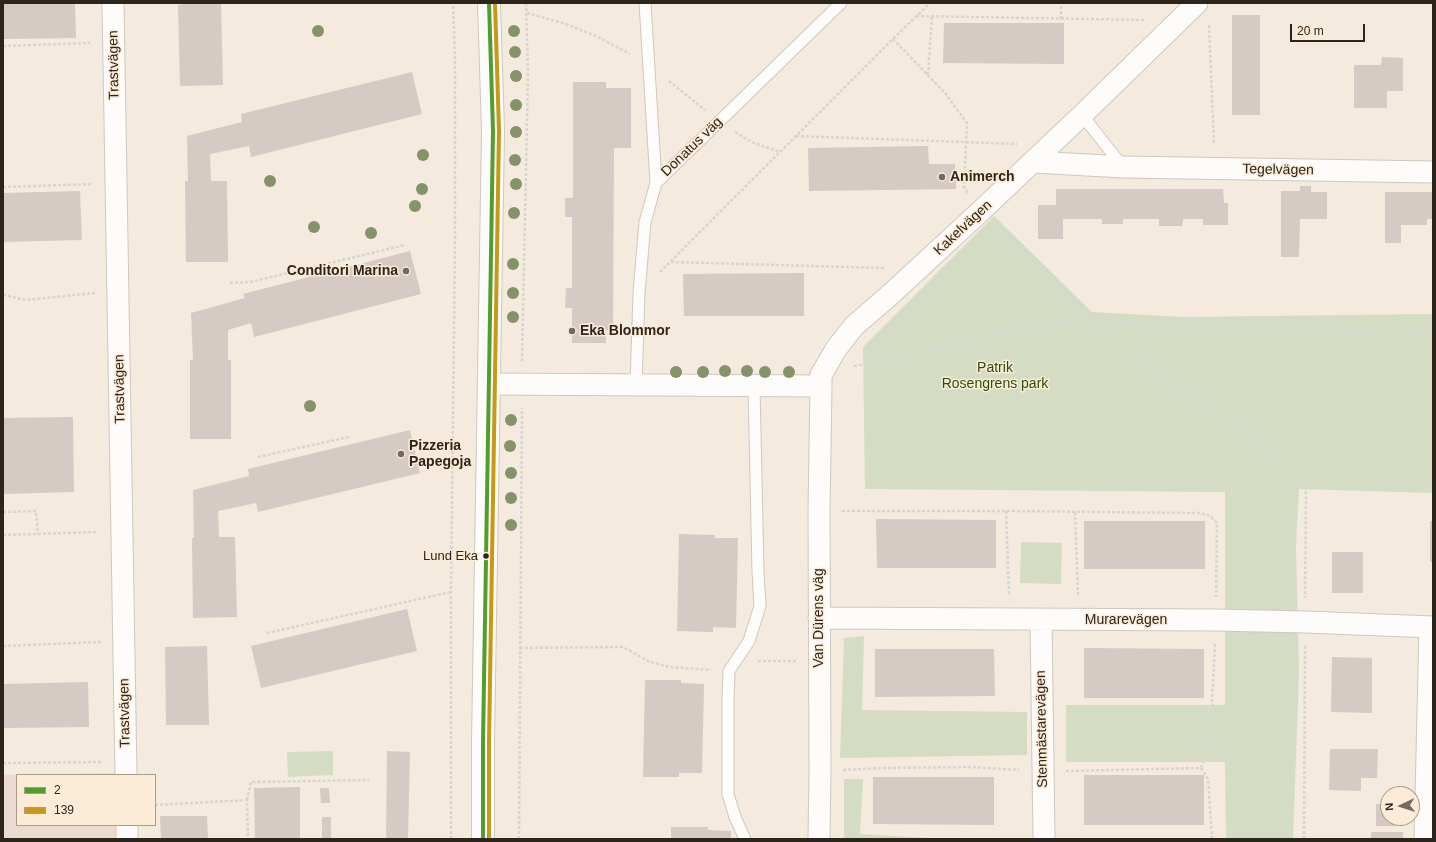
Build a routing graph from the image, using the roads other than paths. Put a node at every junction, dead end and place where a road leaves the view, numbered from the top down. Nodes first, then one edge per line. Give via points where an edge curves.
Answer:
1 (113, 3) edge
2 (489, 3) edge
3 (645, 3) edge
4 (841, 3) edge
5 (1203, 11) edge
6 (1082, 115) junction
7 (1033, 162) junction
8 (1124, 167) junction
9 (1433, 172) edge
10 (656, 183) junction
11 (488, 384) junction
12 (636, 385) junction
13 (754, 386) junction
14 (821, 392) junction
15 (819, 618) junction
16 (1041, 620) junction
17 (1431, 627) edge
18 (126, 768) edge
19 (127, 826) edge
20 (127, 839) edge
21 (483, 839) edge
22 (745, 839) edge
23 (819, 839) edge
24 (1044, 839) edge
25 (1425, 839) edge

1 - 18 street, Trastvägen
2 - 11 street via 493,131
3 - 10 lane
4 - 10 lane, Donatus väg
5 - 6 street, Kakelvägen
6 - 7 street, Kakelvägen
6 - 8 lane
7 - 8 street, Tegelvägen
7 - 14 street, Kakelvägen via 854,326 826,364 821,375
8 - 9 street, Tegelvägen
10 - 12 lane, Donatus väg via 645,222 639,293
11 - 12 street
11 - 21 street
12 - 13 street
13 - 14 street
13 - 22 lane via 760,606 749,640 729,671 728,794 734,816
14 - 15 street, Van Dürens väg
15 - 16 street, Murarevägen
15 - 23 street, Van Dürens väg
16 - 17 street, Murarevägen via 1216,620
16 - 24 street, Stenmästarevägen
17 - 25 street
19 - 20 street

